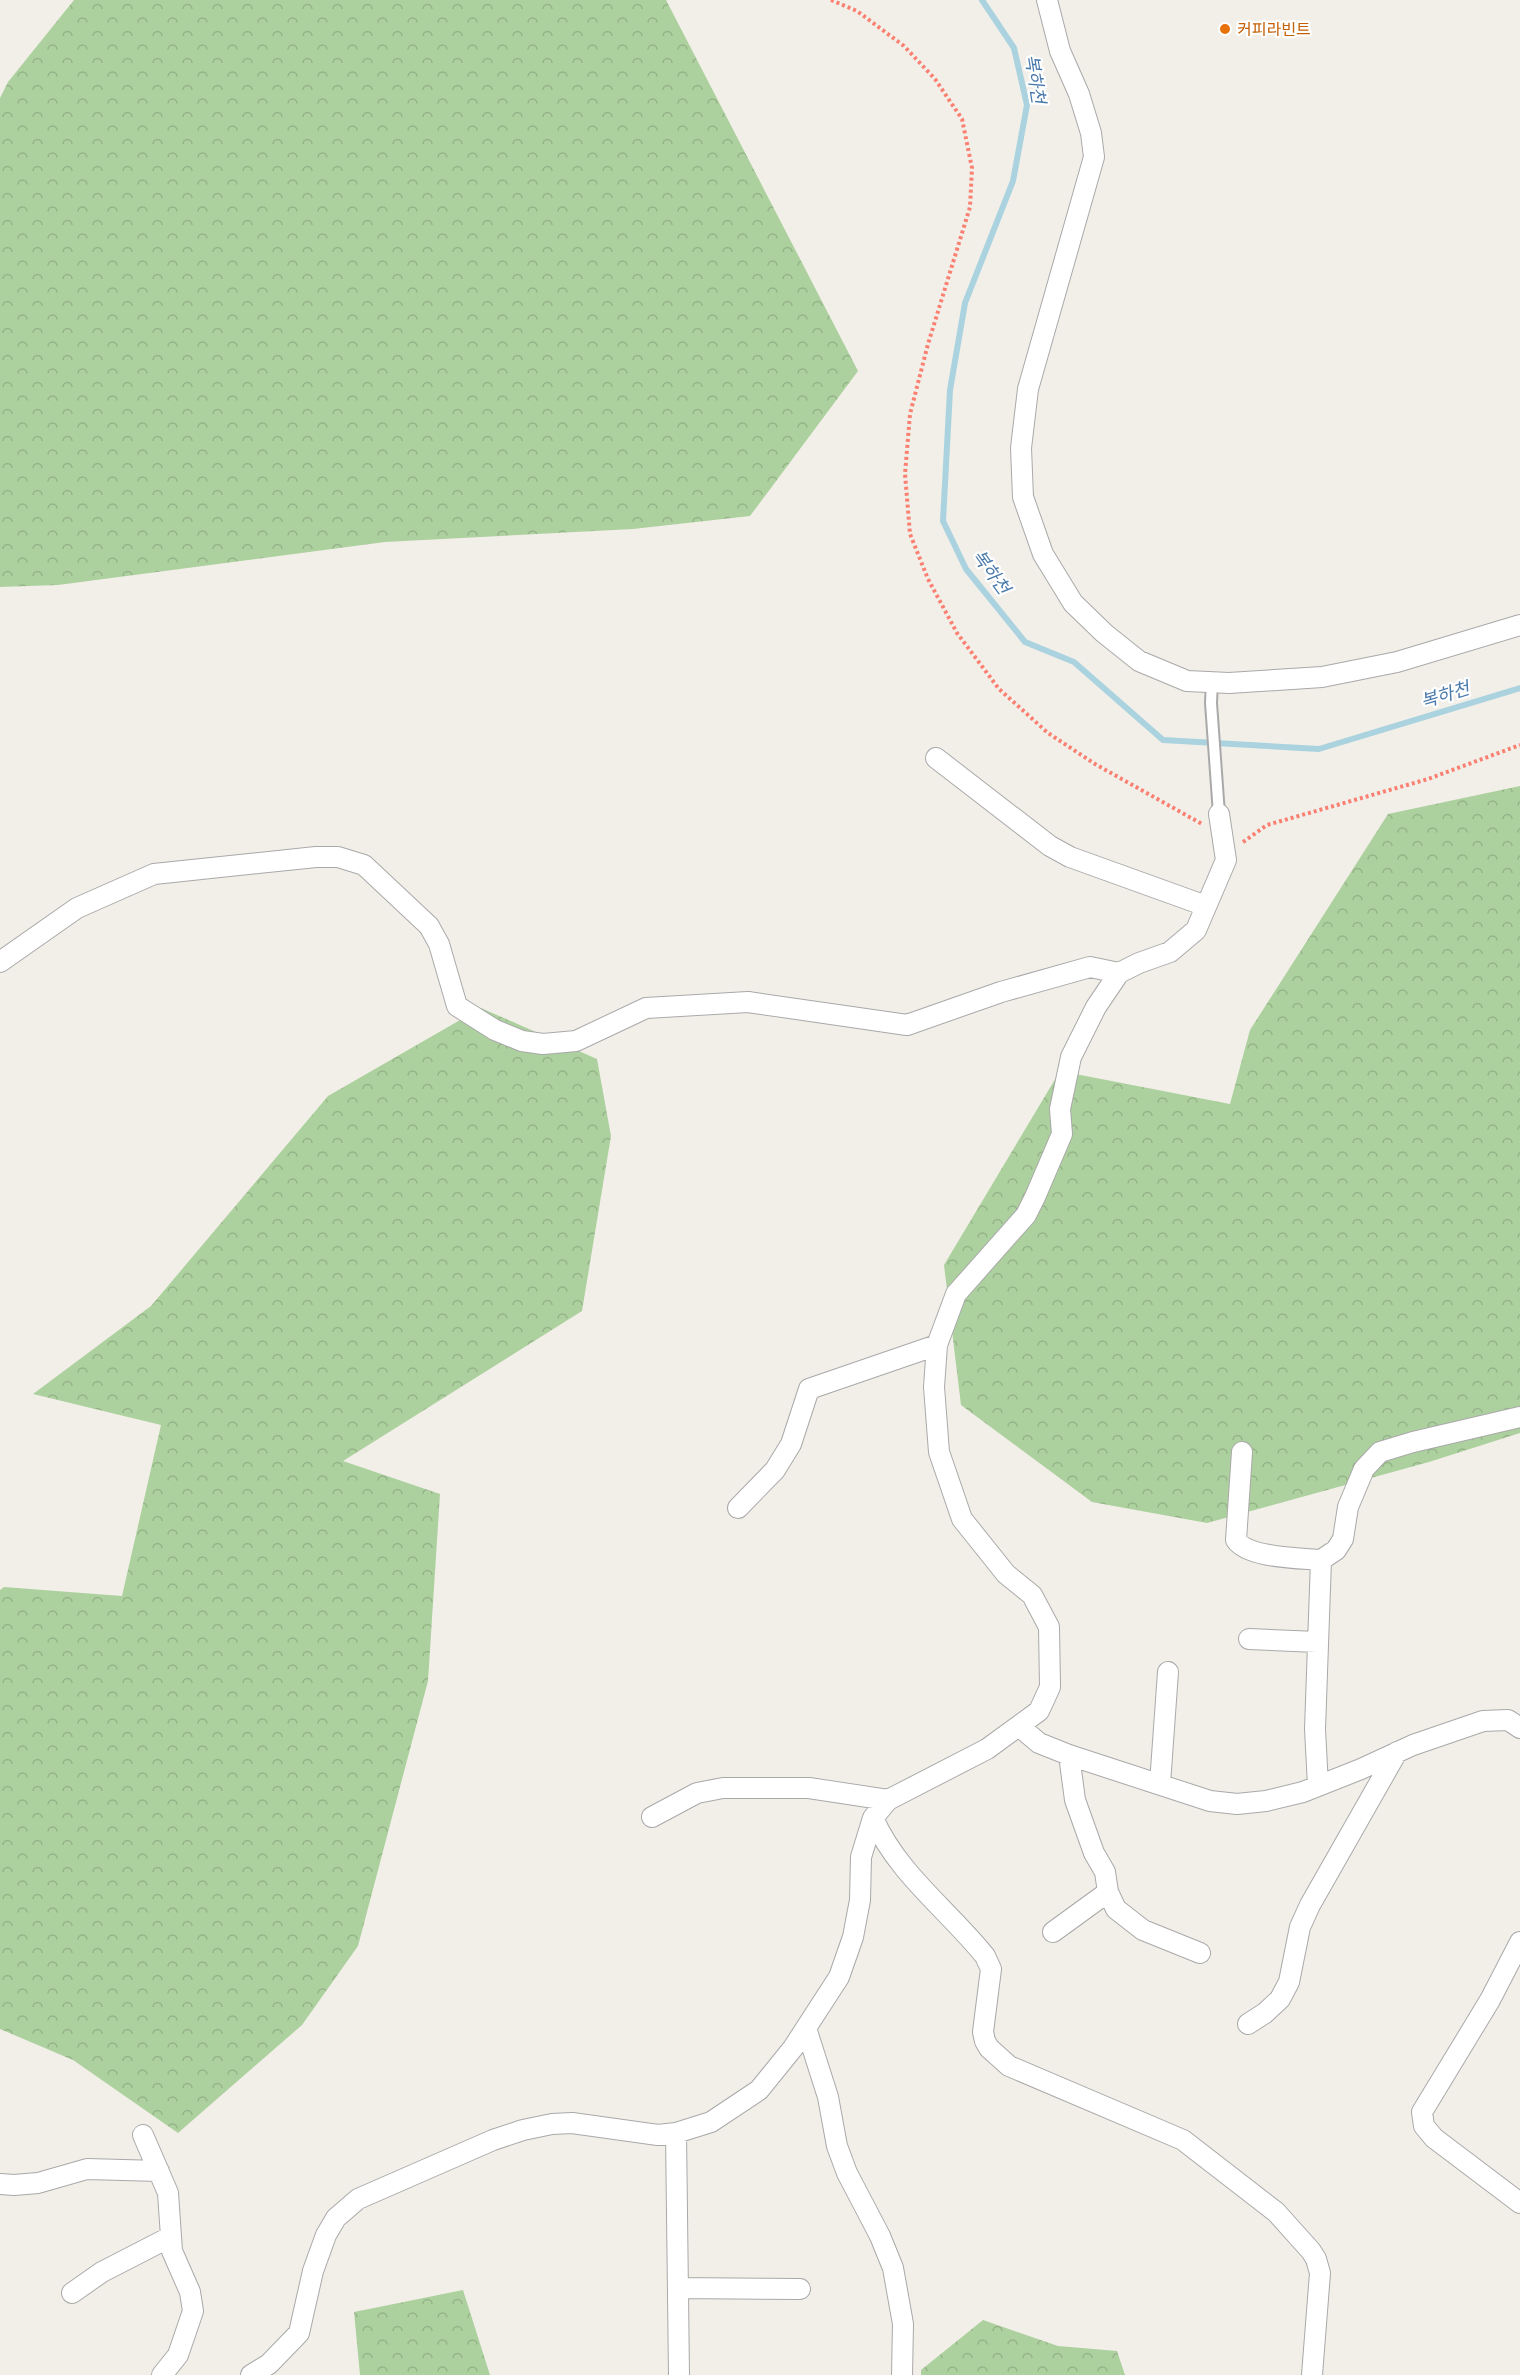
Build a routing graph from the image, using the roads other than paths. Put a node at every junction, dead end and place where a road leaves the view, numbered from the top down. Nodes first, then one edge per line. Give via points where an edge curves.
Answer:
1 (1047, 0) edge
2 (1520, 625) edge
3 (1212, 682) junction
4 (936, 758) dead end
5 (1220, 821) joint
6 (1206, 906) junction
7 (0, 962) edge
8 (1119, 973) junction
9 (937, 1345) junction
10 (1520, 1417) edge
11 (1242, 1452) dead end
12 (738, 1508) dead end
13 (1322, 1560) junction
14 (1249, 1639) dead end
15 (1317, 1642) junction
16 (1168, 1672) dead end
17 (1020, 1727) junction
18 (1520, 1728) edge
19 (1397, 1752) junction
20 (1069, 1755) junction
21 (1160, 1785) junction
22 (1318, 1786) junction
23 (888, 1800) junction
24 (652, 1817) dead end
25 (873, 1818) junction
26 (1108, 1892) junction
27 (1053, 1932) dead end
28 (1520, 1942) edge
29 (1200, 1953) dead end
30 (1248, 2024) dead end
31 (806, 2028) junction
32 (676, 2133) junction
33 (143, 2135) dead end
34 (159, 2171) junction
35 (0, 2184) edge
36 (1520, 2203) edge
37 (170, 2237) junction
38 (678, 2289) junction
39 (800, 2289) dead end
40 (72, 2294) dead end
41 (162, 2375) edge
42 (252, 2375) edge
43 (679, 2375) edge
44 (902, 2375) edge
45 (1312, 2375) edge

1 - 3 street via 1060,51 1091,133 1094,157 1028,389 1021,448 1023,497 1043,554 1073,603 1139,661 1186,681
2 - 3 street via 1397,662 1322,677
3 - 5 lane
4 - 6 street via 1050,846 1070,857
5 - 6 street via 1226,860
6 - 8 street via 1196,930 1170,952
7 - 8 street via 77,908 154,874 338,857 364,865 429,926 440,944 457,1006 495,1030 522,1041 576,1041 646,1008 748,1002 907,1025 1001,992 1090,967
8 - 9 street via 1096,1007 1071,1057 1060,1109 1062,1134 1035,1197 1026,1215 956,1294
9 - 12 street via 809,1389 791,1444 775,1470
9 - 17 street via 934,1387 939,1452 962,1519 1006,1575 1032,1595 1049,1627 1050,1687 1039,1712
10 - 13 street via 1380,1452 1364,1469 1348,1507 1343,1539
11 - 13 street via 1236,1540 1240,1547 1252,1552
13 - 15 street
14 - 15 street
15 - 22 street
16 - 21 street
17 - 20 street via 1039,1743
17 - 23 street via 987,1749
18 - 19 street via 1508,1720 1483,1720
19 - 22 street
19 - 30 street via 1310,1905 1300,1927 1289,1982 1280,2000
20 - 21 street
20 - 26 street via 1075,1800 1105,1872
21 - 22 street via 1210,1801 1237,1804 1266,1801
23 - 24 street via 809,1788 723,1788 697,1793
23 - 25 street
25 - 31 street via 861,1857 860,1900 853,1937 839,1977
25 - 45 street via 899,1864 985,1956 991,1969 983,2032 989,2048 1009,2066 1184,2140 1275,2212 1311,2251 1320,2272
26 - 27 street
26 - 29 street via 1116,1909 1143,1930
28 - 36 street via 1422,2112 1424,2126 1434,2138
31 - 32 street via 759,2090 711,2122
31 - 44 street via 828,2097 837,2146 893,2268 903,2324
32 - 38 street
32 - 42 street via 658,2135 572,2123 523,2130 358,2199 336,2218 326,2235 299,2333 269,2364
33 - 34 street
34 - 35 street via 87,2169 38,2183
34 - 37 street via 168,2193
37 - 40 street via 102,2272
37 - 41 street via 193,2311 178,2355
38 - 39 street
38 - 43 street

